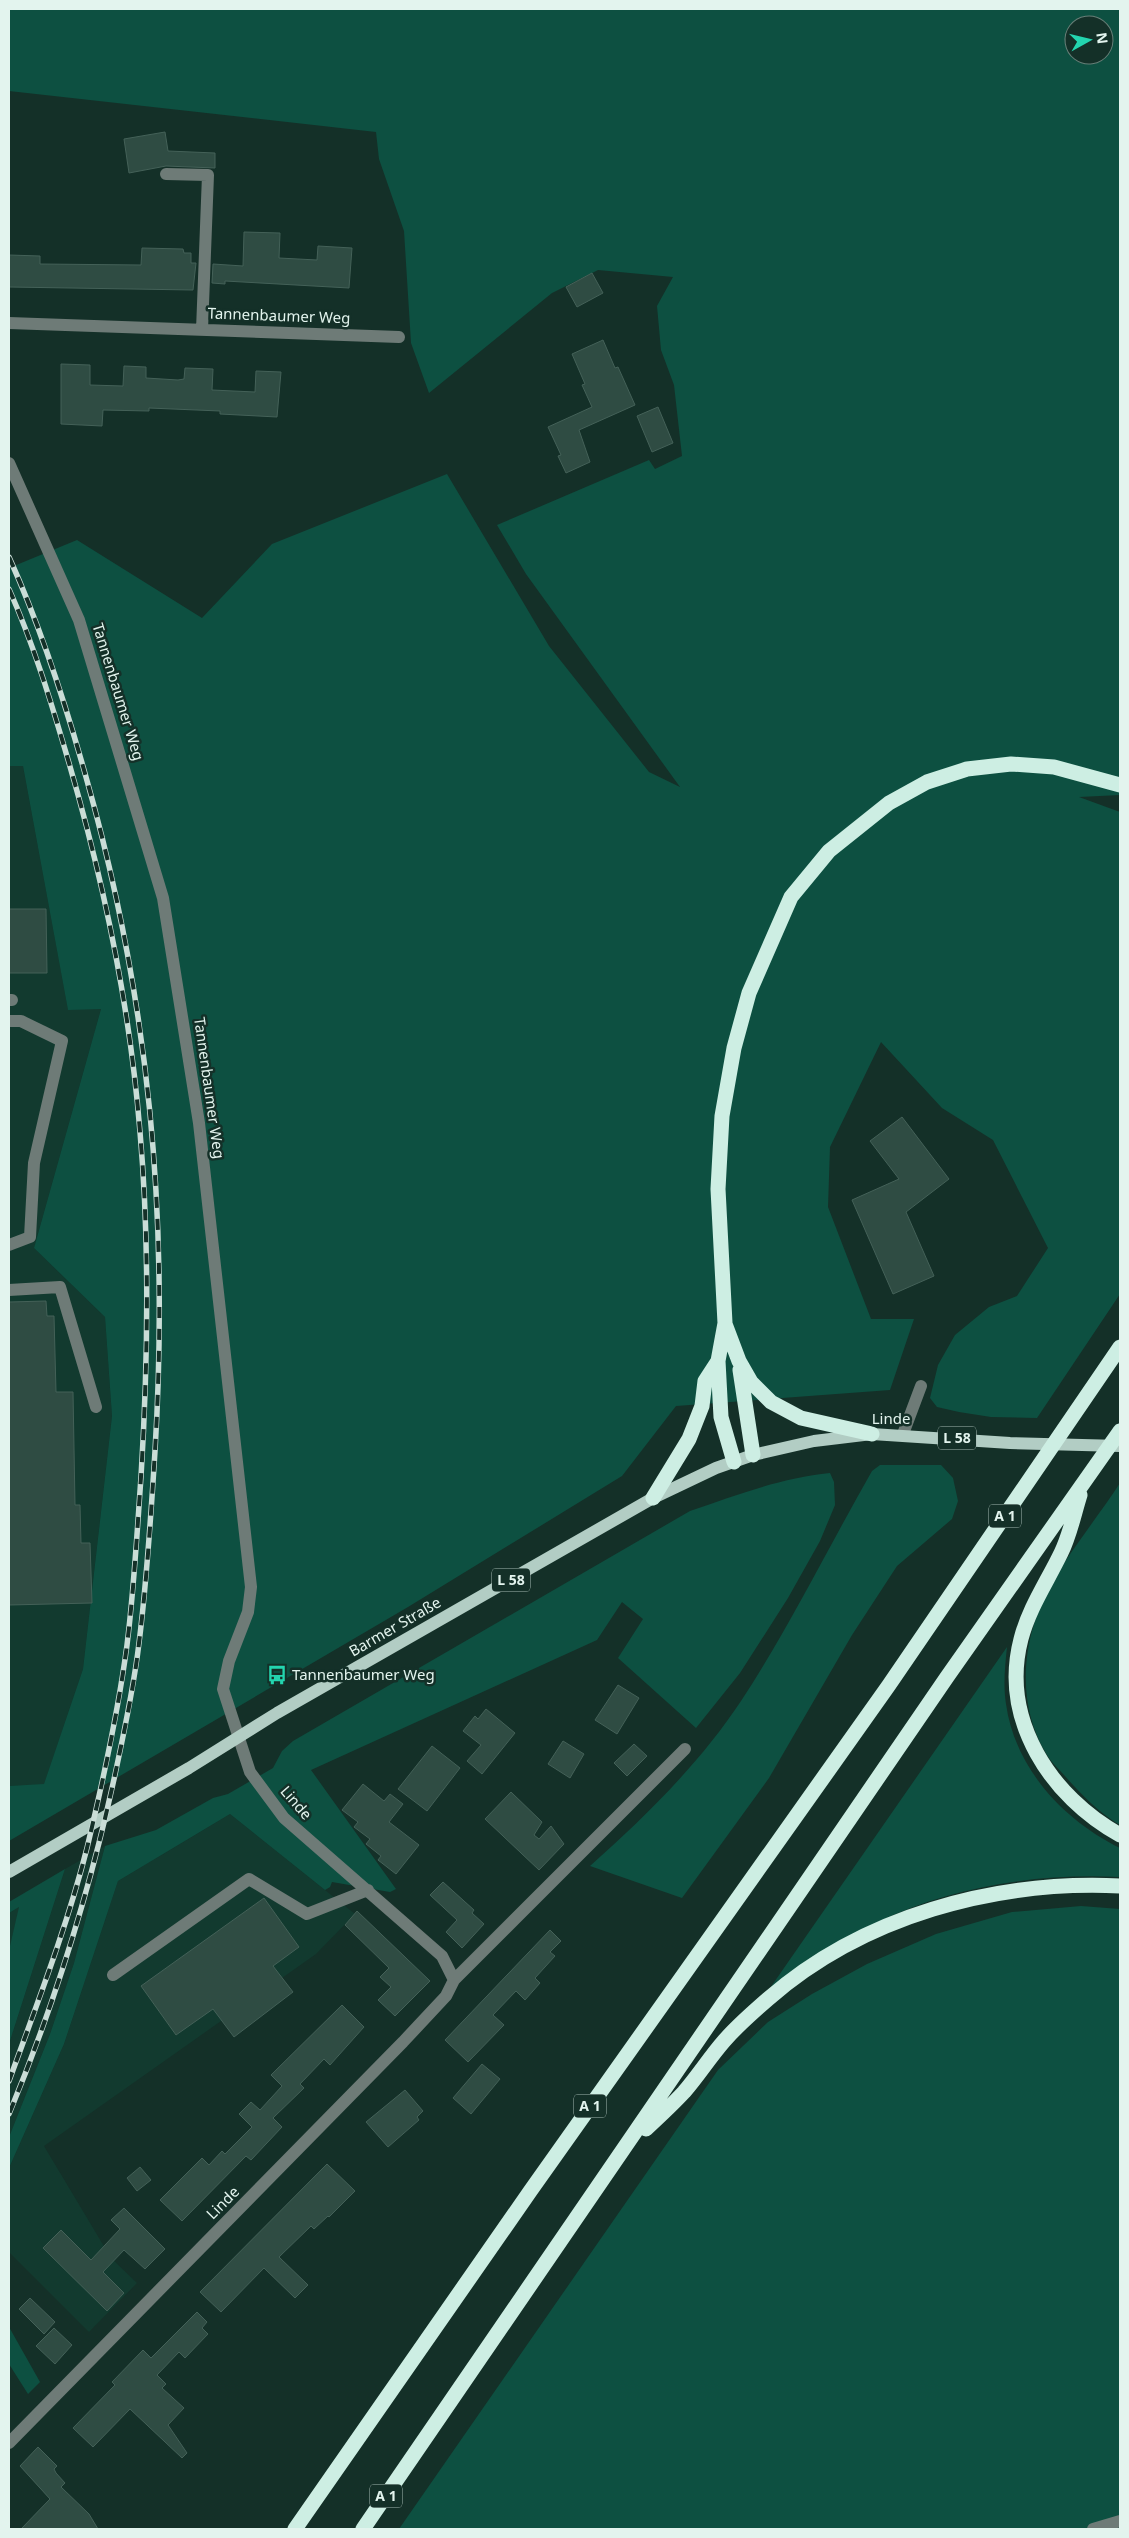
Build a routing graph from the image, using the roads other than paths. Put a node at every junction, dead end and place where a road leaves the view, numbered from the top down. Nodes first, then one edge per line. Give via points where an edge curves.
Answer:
1 (166, 174) dead end
2 (9, 323) edge
3 (202, 330) junction
4 (399, 337) dead end
5 (9, 463) edge
6 (1120, 785) edge
7 (9, 1021) edge
8 (9, 1245) edge
9 (9, 1290) edge
10 (724, 1323) junction
11 (1120, 1347) edge
12 (718, 1361) junction
13 (739, 1361) junction
14 (921, 1386) dead end
15 (96, 1407) dead end
16 (1120, 1431) edge
17 (872, 1434) junction
18 (903, 1434) junction
19 (1120, 1446) edge
20 (753, 1456) junction
21 (734, 1462) junction
22 (1085, 1481) junction
23 (670, 1490) joint
24 (653, 1498) junction
25 (238, 1736) junction
26 (685, 1749) dead end
27 (1120, 1835) edge
28 (9, 1872) edge
29 (1120, 1886) edge
30 (368, 1890) junction
31 (113, 1975) dead end
32 (454, 1980) junction
33 (620, 2155) junction
34 (9, 2443) edge
35 (1120, 2521) edge
36 (294, 2529) edge
37 (362, 2529) edge
38 (1093, 2529) edge

1 - 3 street via 208,175
2 - 3 street, Tannenbaumer Weg
3 - 4 street, Tannenbaumer Weg
5 - 25 street, Tannenbaumer Weg via 79,620 163,898 199,1123 251,1587 248,1612 223,1681 224,1700
6 - 10 highway via 1054,767 1011,764 967,769 927,782 889,803 835,846 791,897 749,993 734,1048 722,1116 718,1189
7 - 8 street via 21,1021 62,1041 34,1163 30,1237
9 - 15 street via 60,1288
10 - 12 highway
10 - 13 highway
11 - 36 highway, A 1 via 889,1686
12 - 21 highway via 721,1417
12 - 24 highway via 705,1381 702,1406 689,1439
13 - 17 highway via 761,1394 786,1412
13 - 20 highway
14 - 18 street
16 - 22 highway, A 1
17 - 18 main road, Linde / L 58
17 - 20 main road, Linde / L 58 via 814,1441
18 - 19 main road, Linde / L 58 via 1010,1443
20 - 21 main road, Linde / L 58
21 - 23 main road, Linde / L 58
22 - 27 highway via 1062,1552 1036,1599 1020,1640 1015,1678 1019,1709 1030,1741 1046,1770 1090,1816
22 - 33 highway, A 1
23 - 24 main road, Barmer Straße / L 58
24 - 25 main road, Barmer Straße / L 58
25 - 28 main road, Barmer Straße / L 58 via 190,1768
25 - 30 street, Linde via 250,1772 284,1818
26 - 32 street, Linde
29 - 33 highway via 1064,1885 983,1895 935,1907 838,1951 769,1998 725,2040 684,2091
30 - 31 street via 307,1914 249,1878
30 - 32 street, Linde via 442,1956
32 - 34 street, Linde via 446,1996 403,2042
33 - 37 highway, A 1
35 - 38 street

